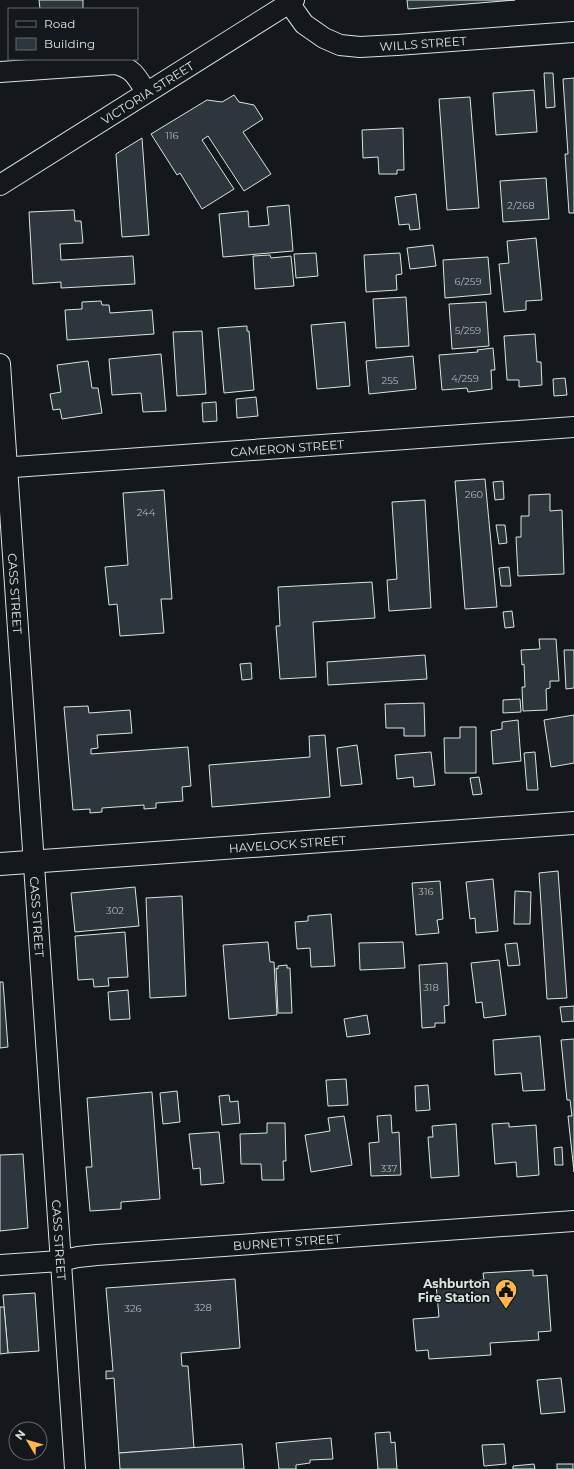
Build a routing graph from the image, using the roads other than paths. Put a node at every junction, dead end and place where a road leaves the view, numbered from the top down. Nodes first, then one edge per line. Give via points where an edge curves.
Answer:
1 (292, 2) edge
2 (574, 32) edge
3 (0, 72) edge
4 (146, 92) junction
5 (0, 185) edge
6 (0, 364) edge
7 (574, 427) edge
8 (4, 468) edge
9 (574, 823) edge
10 (33, 862) junction
11 (0, 864) edge
12 (574, 1221) edge
13 (60, 1261) junction
14 (0, 1265) edge
15 (75, 1469) edge

1 - 2 street, WILLS STREET via 304,24 324,38 340,45 397,45
1 - 4 street, VICTORIA STREET
3 - 4 street via 115,64 124,66 136,74
4 - 5 street, VICTORIA STREET
6 - 8 street, CASS STREET
7 - 8 street, CAMERON STREET
8 - 10 street, CASS STREET
9 - 10 street, HAVELOCK STREET
10 - 11 street, HAVELOCK STREET
10 - 13 street, CASS STREET
12 - 13 street, BURNETT STREET via 78,1257
13 - 14 street, BURNETT STREET
13 - 15 street, CASS STREET

